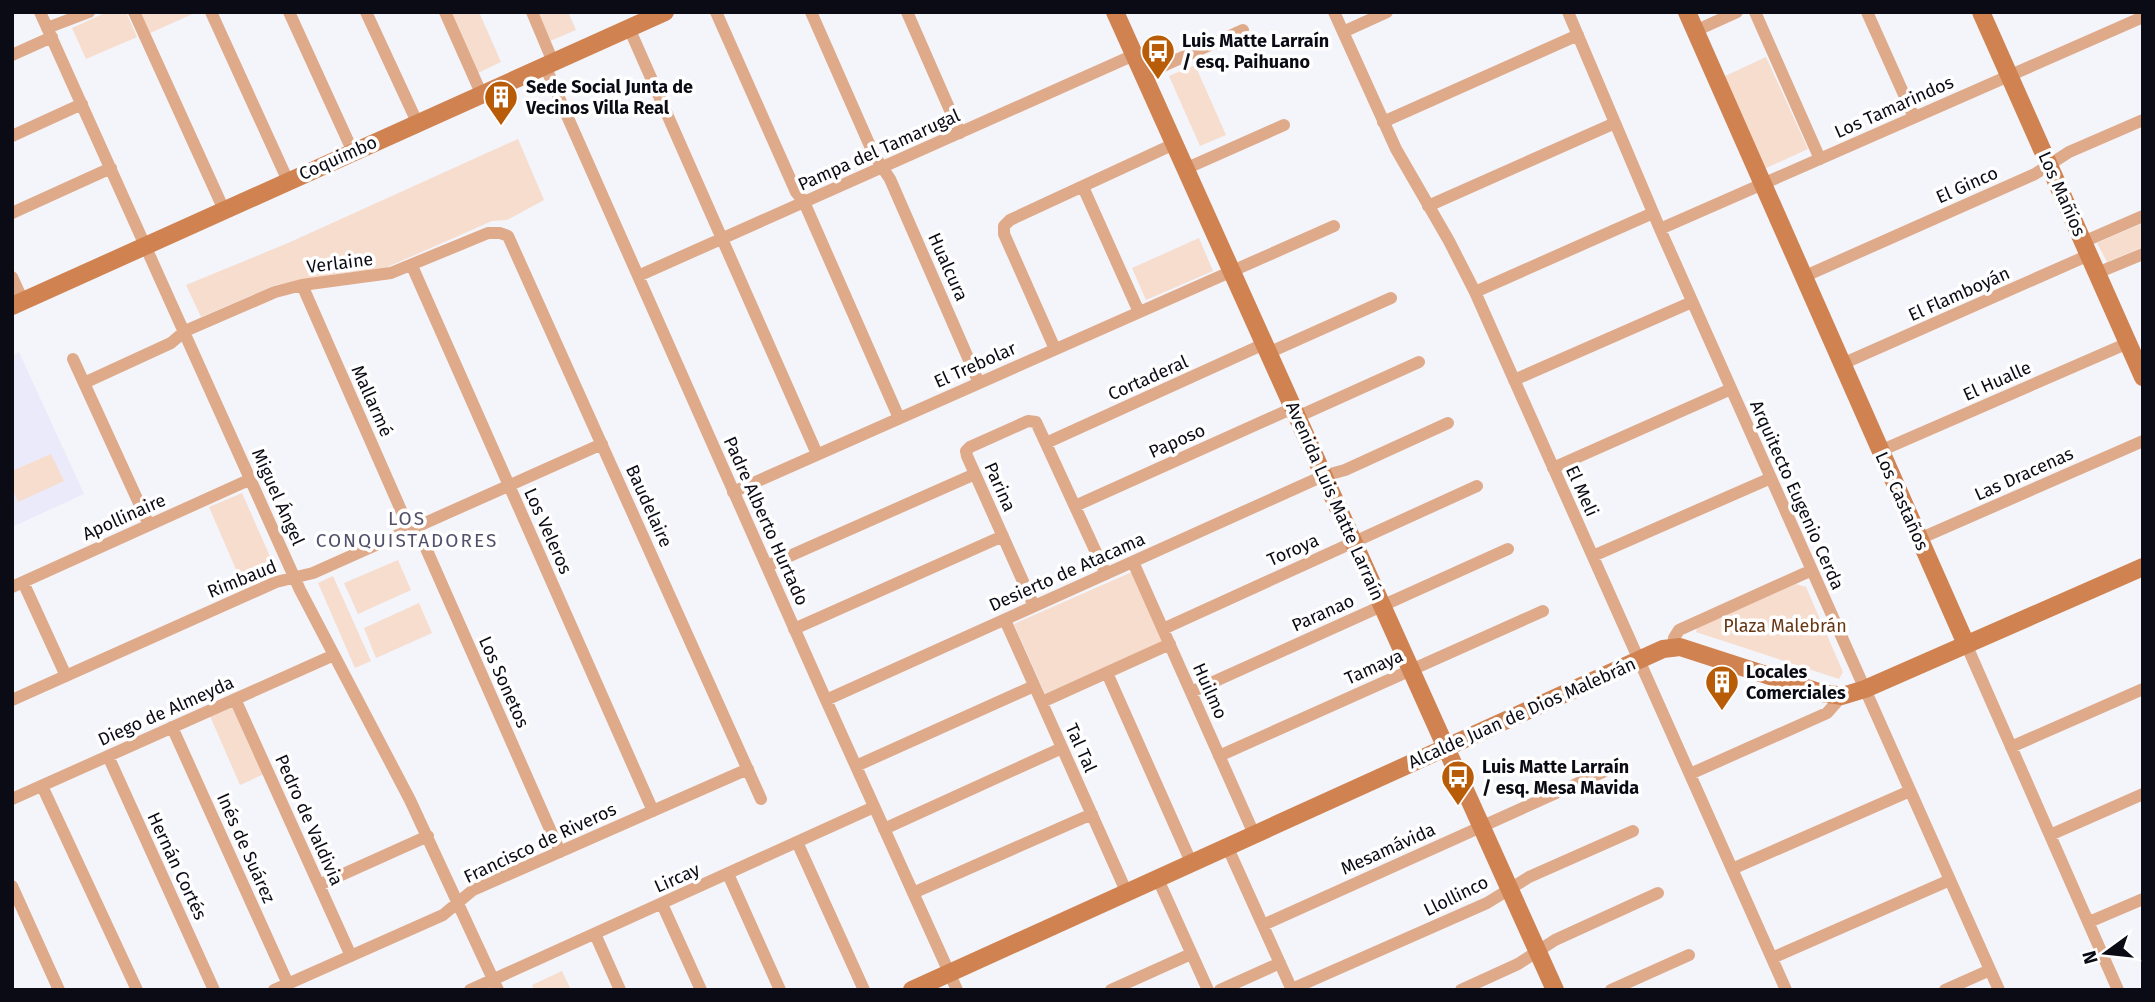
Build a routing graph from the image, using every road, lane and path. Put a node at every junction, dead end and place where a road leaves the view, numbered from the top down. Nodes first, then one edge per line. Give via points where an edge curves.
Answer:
1 (40, 12) edge
2 (89, 12) edge
3 (134, 12) edge
4 (211, 12) edge
5 (289, 12) edge
6 (366, 12) edge
7 (445, 12) edge
8 (532, 12) edge
9 (665, 12) edge
10 (716, 12) edge
11 (811, 12) edge
12 (906, 12) edge
13 (1115, 12) edge
14 (1334, 12) edge
15 (1387, 12) edge
16 (1568, 12) edge
17 (1687, 12) edge
18 (1737, 12) edge
19 (1755, 12) edge
20 (1867, 12) edge
21 (1982, 12) edge
22 (2143, 17) edge
23 (629, 28) junction
24 (1243, 30) dead end
25 (1695, 31) junction
26 (1343, 32) junction
27 (50, 33) junction
28 (1578, 35) junction
29 (12, 55) edge
30 (1134, 55) junction
31 (549, 64) junction
32 (1143, 75) junction
33 (2010, 75) junction
34 (481, 93) junction
35 (82, 104) junction
36 (1914, 117) junction
37 (2143, 120) edge
38 (417, 122) junction
39 (1383, 122) junction
40 (1615, 122) junction
41 (1284, 125) dead end
42 (960, 133) junction
43 (12, 136) edge
44 (1174, 144) junction
45 (353, 152) junction
46 (1820, 159) junction
47 (2049, 165) junction
48 (882, 167) junction
49 (111, 168) junction
50 (1185, 169) junction
51 (288, 181) junction
52 (1762, 184) junction
53 (1083, 187) junction
54 (804, 202) junction
55 (1427, 206) junction
56 (224, 210) junction
57 (12, 213) edge
58 (1653, 213) junction
59 (2143, 216) edge
60 (1334, 226) dead end
61 (1660, 229) junction
62 (500, 233) joint
63 (721, 239) junction
64 (146, 246) junction
65 (2086, 248) junction
66 (2143, 254) edge
67 (412, 266) junction
68 (1231, 271) junction
69 (2097, 273) junction
70 (638, 275) junction
71 (12, 277) edge
72 (1803, 277) junction
73 (302, 285) junction
74 (1475, 292) junction
75 (1391, 298) dead end
76 (1692, 302) junction
77 (18, 303) edge
78 (1139, 312) junction
79 (185, 331) junction
80 (1055, 349) junction
81 (1266, 349) junction
82 (2135, 350) edge
83 (73, 359) dead end
84 (1419, 362) dead end
85 (1842, 364) junction
86 (2143, 377) edge
87 (1514, 380) junction
88 (84, 383) junction
89 (979, 383) junction
90 (1731, 389) junction
91 (1295, 412) junction
92 (899, 418) junction
93 (1448, 423) dead end
94 (2143, 441) edge
95 (1046, 443) junction
96 (602, 444) junction
97 (1880, 451) junction
98 (817, 454) junction
99 (1553, 468) junction
100 (975, 474) junction
101 (1324, 476) junction
102 (1771, 478) junction
103 (251, 479) junction
104 (509, 485) junction
105 (1477, 486) dead end
106 (733, 492) junction
107 (1075, 506) junction
108 (149, 525) junction
109 (413, 528) junction
110 (1003, 536) junction
111 (1919, 540) junction
112 (1353, 542) junction
113 (1508, 549) dead end
114 (1593, 556) junction
115 (1133, 562) junction
116 (767, 566) junction
117 (2143, 567) edge
118 (1812, 570) junction
119 (1106, 574) junction
120 (295, 577) junction
121 (17, 584) edge
122 (1034, 606) junction
123 (1382, 606) junction
124 (1543, 611) dead end
125 (1005, 620) junction
126 (794, 629) junction
127 (1163, 629) junction
128 (1170, 644) junction
129 (1966, 644) junction
130 (1673, 647) junction
131 (334, 655) junction
132 (1639, 659) junction
133 (1410, 670) junction
134 (1107, 673) junction
135 (66, 676) junction
136 (1034, 686) junction
137 (1865, 689) junction
138 (2143, 690) edge
139 (1191, 692) junction
140 (1842, 696) junction
141 (235, 699) junction
142 (12, 700) edge
143 (826, 700) junction
144 (1042, 702) junction
145 (172, 727) junction
146 (2011, 747) junction
147 (1062, 748) junction
148 (1446, 748) junction
149 (108, 756) junction
150 (1219, 756) junction
151 (856, 766) junction
152 (748, 769) junction
153 (1605, 771) dead end
154 (1690, 774) junction
155 (42, 786) junction
156 (1910, 791) junction
157 (2143, 794) edge
158 (12, 799) edge
159 (761, 799) dead end
160 (874, 807) junction
161 (653, 811) junction
162 (1092, 814) junction
163 (1481, 826) junction
164 (884, 829) junction
165 (1633, 831) dead end
166 (1254, 834) junction
167 (2050, 835) junction
168 (428, 836) junction
169 (797, 842) junction
170 (1227, 846) junction
171 (561, 852) junction
172 (1191, 862) junction
173 (1732, 869) junction
174 (728, 874) junction
175 (1157, 877) junction
176 (1950, 880) junction
177 (12, 886) edge
178 (320, 886) junction
179 (1509, 889) junction
180 (1126, 891) junction
181 (913, 893) junction
182 (1658, 893) dead end
183 (2143, 899) edge
184 (458, 903) junction
185 (662, 904) junction
186 (2089, 922) junction
187 (1263, 925) junction
188 (595, 934) junction
189 (1537, 952) junction
190 (1191, 954) junction
191 (1689, 955) dead end
192 (351, 956) junction
193 (1772, 958) junction
194 (1280, 963) junction
195 (1990, 970) junction
196 (949, 973) junction
197 (288, 984) junction
198 (496, 985) edge
199 (59, 990) edge
200 (137, 990) edge
201 (215, 990) edge
202 (274, 990) edge
203 (470, 990) edge
204 (620, 990) edge
205 (701, 990) edge
206 (780, 990) edge
207 (864, 990) edge
208 (912, 990) edge
209 (957, 990) edge
210 (1111, 990) edge
211 (1208, 990) edge
212 (1220, 990) edge
213 (1292, 990) edge
214 (1461, 990) edge
215 (1555, 990) edge
216 (1611, 990) edge
217 (1786, 990) edge
218 (1945, 990) edge
219 (1999, 990) edge
220 (2118, 990) edge

1 - 27 street, Miguel Ángel
2 - 27 street
3 - 56 street
4 - 51 street
5 - 45 street
6 - 38 street
7 - 34 street
8 - 31 street, Padre Alberto Hurtado
9 - 23 street, Coquimbo
10 - 54 street
11 - 48 street, Hualcura
12 - 42 street
13 - 30 street, Avenida Luis Matte Larraín
14 - 26 street, El Meli
15 - 26 street
16 - 28 street, Arquitecto Eugenio Cerda
17 - 25 street, Los Castaños
18 - 25 street
19 - 46 street
20 - 36 street
21 - 33 street, Los Mañíos
22 - 33 street, Los Tamarindos
23 - 31 street, Coquimbo
23 - 63 street
24 - 32 street
25 - 52 street, Los Castaños
26 - 39 street, El Meli
27 - 29 street
27 - 35 street, Miguel Ángel
28 - 39 street
28 - 40 street, Arquitecto Eugenio Cerda
30 - 32 street, Avenida Luis Matte Larraín
30 - 42 street, Pampa del Tamarugal
31 - 34 street, Coquimbo
31 - 70 street, Padre Alberto Hurtado
32 - 44 street, Avenida Luis Matte Larraín
33 - 36 street, Los Tamarindos
33 - 47 street, Los Mañíos
34 - 38 street, Coquimbo
35 - 43 street
35 - 49 street, Miguel Ángel
36 - 46 street, Los Tamarindos
37 - 47 street, El Ginco
38 - 45 street, Coquimbo
39 - 55 street, El Meli
40 - 55 street
40 - 58 street, Arquitecto Eugenio Cerda
41 - 50 street
42 - 48 street, Pampa del Tamarugal
44 - 50 street, Avenida Luis Matte Larraín
44 - 53 street
45 - 51 street, Coquimbo
46 - 52 street, Los Tamarindos
47 - 65 street, Los Mañíos
47 - 72 street, El Ginco
48 - 54 street, Pampa del Tamarugal
48 - 89 street, Hualcura
49 - 57 street
49 - 64 street, Miguel Ángel
50 - 68 street, Avenida Luis Matte Larraín
51 - 56 street, Coquimbo
52 - 61 street, Los Tamarindos
52 - 72 street, Los Castaños
53 - 78 street
53 - 80 street via 1004,226
54 - 63 street, Pampa del Tamarugal
54 - 92 street
55 - 74 street, El Meli
56 - 64 street, Coquimbo
58 - 61 street, Arquitecto Eugenio Cerda
58 - 74 street
59 - 65 street, El Flamboyán
60 - 68 street, El Trebolar
61 - 76 street, Arquitecto Eugenio Cerda
62 - 67 street, Verlaine via 488,233
62 - 96 street, Baudelaire via 512,242
63 - 70 street, Pampa del Tamarugal
63 - 98 street
64 - 77 street, Coquimbo
64 - 79 street, Miguel Ángel
65 - 69 street, Los Mañíos
65 - 85 street, El Flamboyán
66 - 69 street
67 - 73 street, Verlaine via 380,276
67 - 104 street, Los Veleros
68 - 78 street, El Trebolar
68 - 81 street, Avenida Luis Matte Larraín
69 - 82 street, Los Mañíos
70 - 106 street, Padre Alberto Hurtado
71 - 77 street
72 - 85 street, Los Castaños
73 - 79 street, Verlaine
73 - 109 street, Mallarmé via 404,517
74 - 87 street, El Meli
75 - 81 street, Cortaderal
76 - 87 street
76 - 90 street, Arquitecto Eugenio Cerda
78 - 80 street, El Trebolar
79 - 88 street, Verlaine via 171,343
79 - 103 street, Miguel Ángel
80 - 89 street, El Trebolar
81 - 91 street, Avenida Luis Matte Larraín
81 - 95 street, Cortaderal
82 - 86 street, Los Mañíos
82 - 97 street, El Hualle
83 - 88 street
84 - 91 street, Paposo
85 - 97 street, Los Castaños
87 - 99 street, El Meli
88 - 108 street
89 - 92 street, El Trebolar
90 - 99 street
90 - 102 street, Arquitecto Eugenio Cerda
91 - 101 street, Avenida Luis Matte Larraín
91 - 107 street, Paposo
92 - 98 street, El Trebolar
93 - 101 street, Desierto de Atacama
94 - 111 street, Las Dracenas
95 - 100 street, Parina via 1034,421 968,448
95 - 107 street
96 - 104 street, Rimbaud
96 - 152 street, Baudelaire
97 - 111 street, Los Castaños
98 - 106 street, El Trebolar
99 - 114 street, El Meli
100 - 110 street, Parina
100 - 116 street
101 - 112 street, Avenida Luis Matte Larraín
101 - 115 street, Desierto de Atacama
102 - 114 street
102 - 118 street, Arquitecto Eugenio Cerda
103 - 108 street, Apollinaire
103 - 120 street, Miguel Ángel
104 - 109 street, Rimbaud
104 - 161 street, Los Veleros
105 - 112 street, Toroya
106 - 116 street, Padre Alberto Hurtado
107 - 119 street
108 - 121 street, Apollinaire
109 - 120 street, Rimbaud
109 - 171 street, Los Sonetos via 421,537
110 - 122 street, Parina
110 - 126 street
111 - 129 street, Los Castaños
112 - 123 street, Avenida Luis Matte Larraín
112 - 127 street, Toroya
113 - 123 street, Paranao
114 - 132 street, El Meli
115 - 119 street, Desierto de Atacama
115 - 127 street, Huilmo
116 - 126 street, Padre Alberto Hurtado
117 - 129 street
118 - 130 street via 1685,627 1676,634
118 - 137 street, Arquitecto Eugenio Cerda
119 - 122 street, Desierto de Atacama
120 - 131 street, Miguel Ángel
120 - 135 street, Rimbaud
121 - 135 street
122 - 125 street, Desierto de Atacama
123 - 133 street, Avenida Luis Matte Larraín
123 - 139 street, Paranao
124 - 133 street, Tamaya
125 - 136 street, Tal Tal
125 - 143 street, Desierto de Atacama
126 - 143 street, Padre Alberto Hurtado
127 - 128 street, Huilmo
128 - 134 street
128 - 139 street, Huilmo
129 - 137 street
129 - 146 street, Los Castaños
130 - 132 street, Alcalde Juan de Dios Malebrán
130 - 140 street
131 - 141 street, Diego de Almeyda
131 - 168 street, Miguel Ángel
132 - 148 street, Alcalde Juan de Dios Malebrán
132 - 154 street, El Meli
133 - 148 street, Avenida Luis Matte Larraín
133 - 150 street, Tamaya
134 - 144 street
134 - 172 street
135 - 142 street, Rimbaud
136 - 144 street, Tal Tal
136 - 151 street
137 - 140 street
137 - 156 street, Arquitecto Eugenio Cerda
138 - 146 street
139 - 150 street, Huilmo
140 - 154 street via 1827,713
141 - 145 street, Diego de Almeyda
141 - 178 street, Pedro de Valdivia
143 - 151 street, Padre Alberto Hurtado
144 - 147 street, Tal Tal
145 - 149 street, Diego de Almeyda
145 - 197 street, Inés de Suárez
146 - 167 street, Los Castaños
147 - 162 street, Tal Tal
147 - 164 street
148 - 163 street, Avenida Luis Matte Larraín
148 - 166 street, Alcalde Juan de Dios Malebrán
149 - 155 street, Diego de Almeyda
149 - 201 street, Hernán Cortés
150 - 166 street, Huilmo
151 - 160 street, Padre Alberto Hurtado
152 - 159 street, Baudelaire
152 - 161 street, Francisco de Riveros
153 - 163 street, Mesamávida
154 - 173 street, El Meli
155 - 158 street, Diego de Almeyda
155 - 200 street
156 - 173 street
156 - 176 street, Arquitecto Eugenio Cerda
157 - 167 street
160 - 164 street, Padre Alberto Hurtado
160 - 169 street, Lircay
161 - 171 street, Francisco de Riveros
162 - 180 street, Tal Tal
162 - 181 street
163 - 179 street, Avenida Luis Matte Larraín
163 - 187 street, Mesamávida
164 - 181 street, Padre Alberto Hurtado
165 - 179 street, Llollinco
166 - 170 street, Alcalde Juan de Dios Malebrán
167 - 186 street, Los Castaños
168 - 178 street
168 - 184 street, Miguel Ángel
169 - 174 street, Lircay
169 - 207 street
170 - 172 street, Alcalde Juan de Dios Malebrán
170 - 187 street
171 - 184 street, Francisco de Riveros via 473,890
172 - 175 street, Alcalde Juan de Dios Malebrán
173 - 193 street, El Meli
174 - 185 street, Lircay
174 - 206 street
175 - 180 street, Alcalde Juan de Dios Malebrán
175 - 190 street
176 - 193 street
176 - 195 street, Arquitecto Eugenio Cerda
177 - 199 street
178 - 192 street, Pedro de Valdivia
179 - 189 street, Avenida Luis Matte Larraín
179 - 213 street, Llollinco
180 - 196 street, Alcalde Juan de Dios Malebrán
181 - 196 street, Padre Alberto Hurtado
182 - 189 street
183 - 186 street
184 - 192 street, Francisco de Riveros via 443,915
184 - 198 street, Miguel Ángel
185 - 188 street, Lircay
185 - 205 street
186 - 220 street, Los Castaños
187 - 194 street
188 - 198 street, Lircay
188 - 204 street
189 - 214 street
189 - 215 street, Avenida Luis Matte Larraín
190 - 210 street
190 - 211 street
191 - 216 street
192 - 197 street, Francisco de Riveros
193 - 217 street, El Meli
194 - 212 street
194 - 213 street
195 - 218 street
195 - 219 street, Arquitecto Eugenio Cerda
196 - 208 street, Alcalde Juan de Dios Malebrán
196 - 209 street, Padre Alberto Hurtado
197 - 202 street, Francisco de Riveros
198 - 203 street, Lircay

